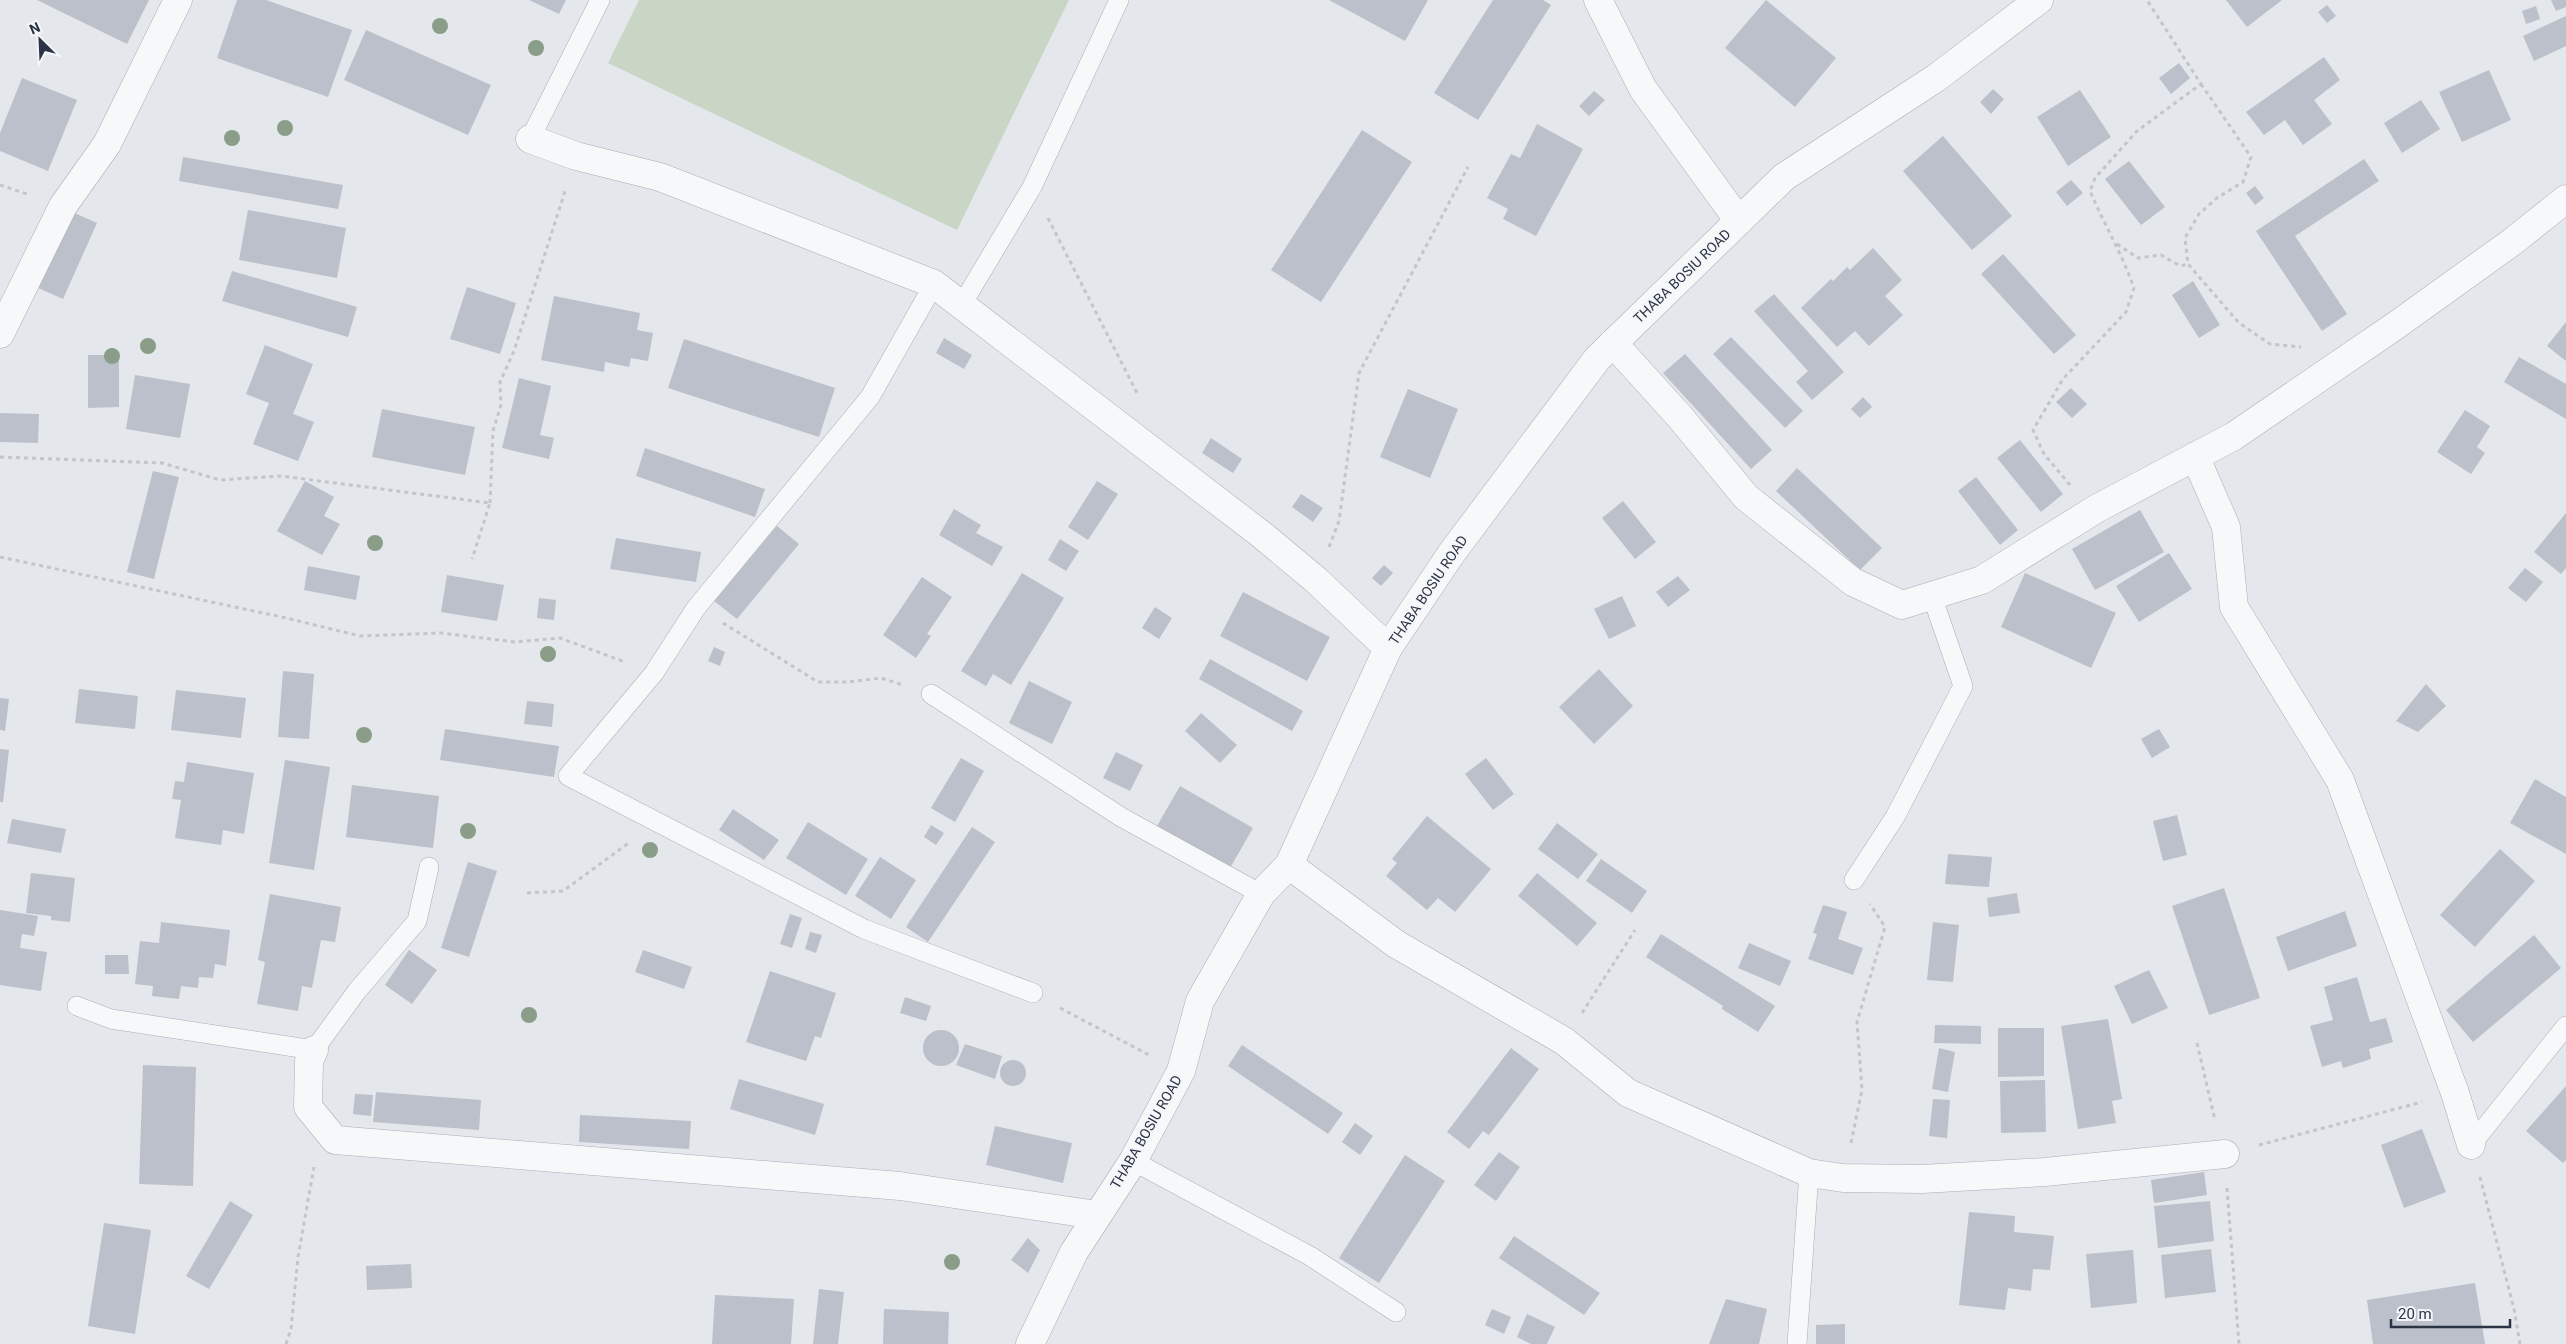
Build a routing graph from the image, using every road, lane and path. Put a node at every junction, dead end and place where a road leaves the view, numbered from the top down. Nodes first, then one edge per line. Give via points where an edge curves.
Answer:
1 (178, 0) edge
2 (600, 0) edge
3 (1119, 0) edge
4 (1598, 0) edge
5 (2039, 0) edge
6 (2147, 0) edge
7 (2201, 84) junction
8 (530, 139) joint
9 (576, 156) junction
10 (1468, 167) dead end
11 (1032, 187) junction
12 (2566, 199) edge
13 (1739, 221) junction
14 (2116, 243) junction
15 (2188, 264) junction
16 (934, 284) junction
17 (961, 306) junction
18 (0, 334) edge
19 (1613, 342) junction
20 (2304, 348) dead end
21 (1140, 399) dead end
22 (2195, 456) junction
23 (0, 457) edge
24 (490, 503) junction
25 (2096, 509) junction
26 (0, 557) edge
27 (472, 559) dead end
28 (1316, 580) junction
29 (1932, 596) junction
30 (696, 608) junction
31 (1388, 648) junction
32 (654, 673) junction
33 (931, 694) joint
34 (643, 814) junction
35 (1289, 865) junction
36 (429, 868) dead end
37 (1854, 880) joint
38 (528, 893) dead end
39 (1261, 894) junction
40 (1635, 930) dead end
41 (1033, 993) joint
42 (78, 1006) dead end
43 (2566, 1026) edge
44 (1564, 1041) junction
45 (2197, 1043) dead end
46 (314, 1050) junction
47 (1181, 1071) junction
48 (2455, 1093) junction
49 (322, 1124) junction
50 (2471, 1145) junction
51 (2224, 1154) junction
52 (1133, 1161) junction
53 (1809, 1173) junction
54 (1843, 1178) junction
55 (1097, 1215) junction
56 (1396, 1312) dead end
57 (286, 1344) edge
58 (1030, 1344) edge
59 (1797, 1344) edge
60 (2239, 1344) edge
61 (2520, 1344) edge

1 - 18 street via 107,144 63,206
2 - 8 lane
3 - 11 lane
4 - 13 street via 1643,89
5 - 13 street, THABA BOSIU ROAD via 1936,78 1784,178
6 - 7 path
7 - 14 path via 2137,131 2095,178 2090,191 2100,217
7 - 15 path via 2251,157 2243,182 2199,214 2185,238
8 - 9 street
9 - 16 street via 660,177
9 - 24 path via 514,352 500,382 501,405 493,431
10 - 28 path via 1359,373 1339,521
11 - 17 lane
11 - 21 path
12 - 22 street via 2395,326 2234,436
13 - 19 street, THABA BOSIU ROAD
14 - 15 path via 2138,258 2161,255 2180,266
14 - 25 path via 2134,288 2126,312 2063,379 2033,430 2044,454 2075,491
15 - 20 path via 2239,323 2270,344
16 - 17 street
16 - 30 lane via 870,397
17 - 28 street via 1161,456
19 - 29 street via 1746,497 1853,582 1902,605
19 - 31 street, THABA BOSIU ROAD via 1451,554
22 - 25 street
22 - 48 street via 2226,526 2234,607 2340,780
23 - 24 path via 162,463 220,480 282,476
24 - 27 path
25 - 29 street via 1982,580
26 - 32 path via 360,636 442,632 515,642 560,638
28 - 31 street
29 - 37 lane via 1963,686 1895,817
30 - 32 lane
30 - 33 path via 818,682 881,678
31 - 35 street, THABA BOSIU ROAD
32 - 34 lane via 568,776
33 - 39 lane via 1121,817
34 - 38 path via 629,844 564,891
34 - 41 lane via 864,929
35 - 39 street, THABA BOSIU ROAD
35 - 44 street via 1396,944
36 - 46 lane via 417,921 357,991
37 - 54 path via 1884,927 1857,1022 1862,1090
39 - 47 street, THABA BOSIU ROAD via 1200,1001
40 - 44 path
41 - 47 path
42 - 46 lane via 112,1019
43 - 50 lane
44 - 53 street via 1628,1093
45 - 51 path
46 - 49 street via 309,1061 308,1107
47 - 52 street, THABA BOSIU ROAD
48 - 50 street
48 - 51 path
49 - 55 street via 335,1140 900,1186
49 - 57 path
50 - 61 path via 2514,1309
51 - 54 street via 2045,1172 1922,1179
51 - 60 path
52 - 55 street, THABA BOSIU ROAD
52 - 56 lane via 1310,1256
53 - 54 street
53 - 59 lane
55 - 58 street, THABA BOSIU ROAD via 1074,1252

